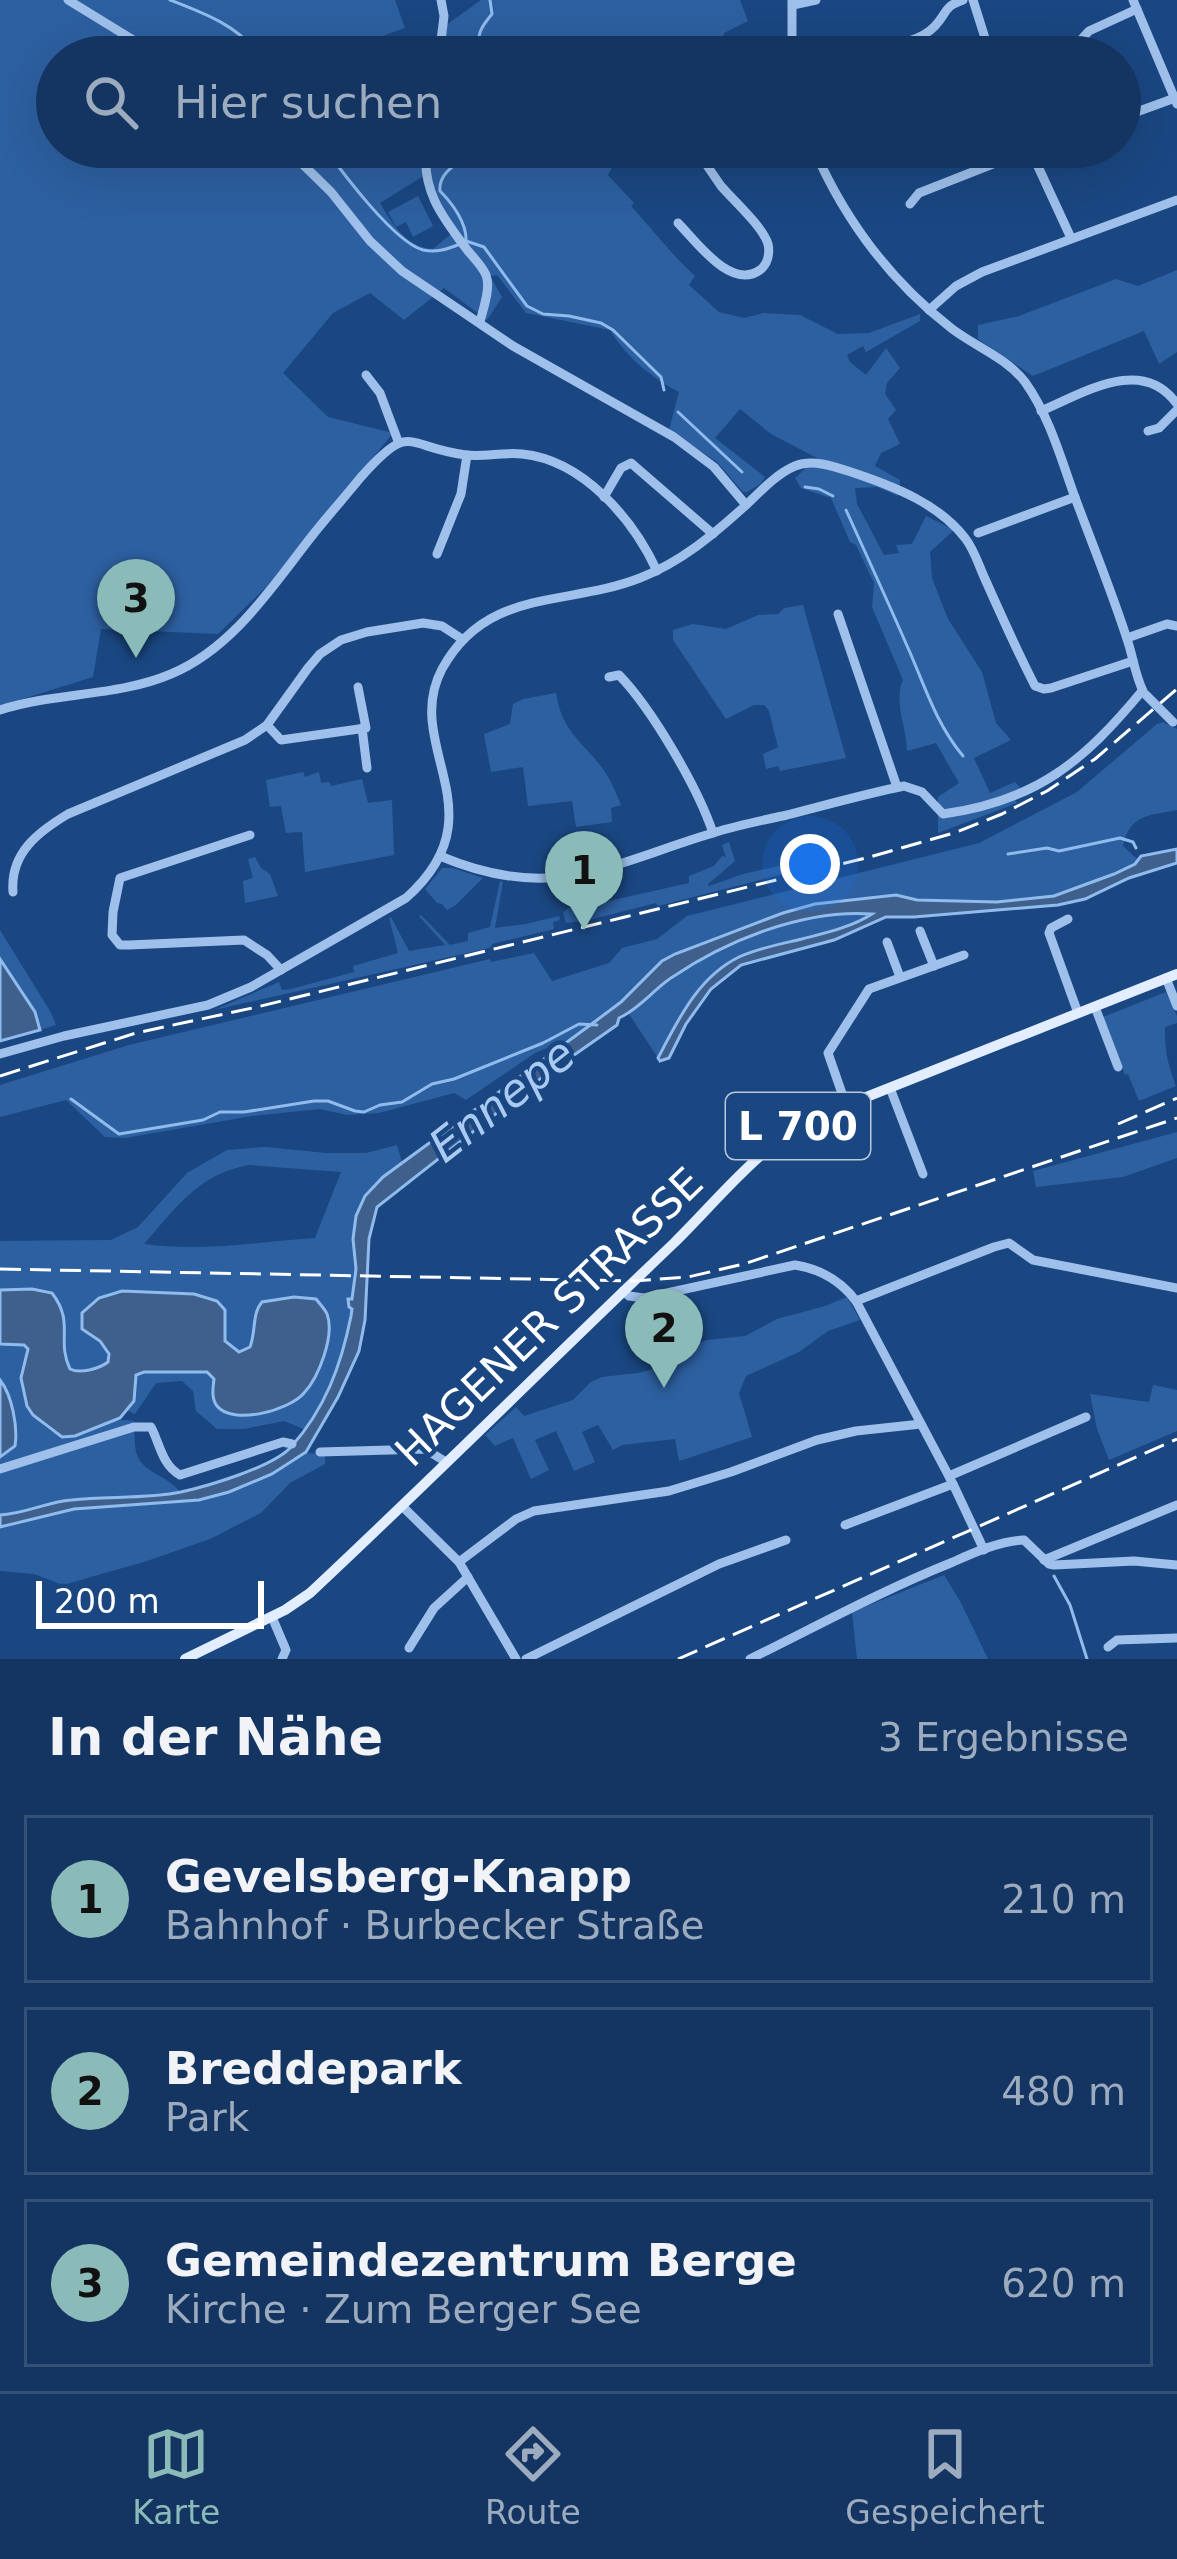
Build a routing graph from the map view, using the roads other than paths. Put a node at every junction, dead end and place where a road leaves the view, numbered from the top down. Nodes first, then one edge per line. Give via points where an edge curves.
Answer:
1 (68, 0) edge
2 (441, 0) edge
3 (816, 0) edge
4 (963, 0) edge
5 (973, 0) edge
6 (793, 3) edge
7 (1135, 4) edge
8 (127, 36) edge
9 (442, 36) edge
10 (792, 36) edge
11 (916, 36) edge
12 (984, 36) edge
13 (1084, 36) edge
14 (1176, 101) edge
15 (1141, 112) edge
16 (306, 168) edge
17 (427, 168) edge
18 (709, 168) edge
19 (823, 168) edge
20 (982, 168) edge
21 (1041, 168) edge
22 (1177, 200) edge
23 (910, 204) dead end
24 (678, 223) dead end
25 (1071, 238) junction
26 (929, 310) junction
27 (480, 322) junction
28 (366, 376) dead end
29 (1177, 407) edge
30 (1041, 411) junction
31 (1148, 431) dead end
32 (398, 442) junction
33 (467, 455) junction
34 (604, 496) junction
35 (1075, 497) junction
36 (746, 505) junction
37 (978, 533) dead end
38 (713, 534) junction
39 (437, 554) dead end
40 (657, 571) junction
41 (838, 614) dead end
42 (1172, 625) edge
43 (1127, 638) junction
44 (462, 639) junction
45 (1133, 661) junction
46 (609, 677) dead end
47 (358, 686) dead end
48 (1144, 693) junction
49 (0, 710) edge
50 (1175, 723) edge
51 (267, 724) junction
52 (362, 728) junction
53 (367, 768) dead end
54 (897, 787) junction
55 (712, 832) junction
56 (250, 835) dead end
57 (440, 856) junction
58 (13, 892) dead end
59 (1068, 919) dead end
60 (920, 931) dead end
61 (887, 943) dead end
62 (964, 956) dead end
63 (934, 966) junction
64 (281, 970) junction
65 (900, 976) junction
66 (1172, 976) edge
67 (1177, 1006) edge
68 (1095, 1007) junction
69 (1078, 1013) junction
70 (0, 1054) edge
71 (1118, 1067) dead end
72 (890, 1088) junction
73 (846, 1105) junction
74 (923, 1174) dead end
75 (1177, 1288) edge
76 (623, 1291) junction
77 (856, 1301) junction
78 (1086, 1417) dead end
79 (921, 1424) junction
80 (292, 1444) dead end
81 (320, 1452) dead end
82 (446, 1462) junction
83 (0, 1469) edge
84 (951, 1480) junction
85 (1177, 1505) edge
86 (402, 1506) junction
87 (845, 1525) dead end
88 (785, 1540) dead end
89 (984, 1550) junction
90 (1044, 1559) junction
91 (459, 1562) junction
92 (1177, 1565) edge
93 (468, 1577) junction
94 (272, 1617) junction
95 (1177, 1638) edge
96 (1108, 1647) dead end
97 (409, 1648) dead end
98 (286, 1656) edge
99 (185, 1659) edge
100 (516, 1659) edge
101 (526, 1659) edge
102 (750, 1659) edge

1 - 8 street
2 - 9 street
3 - 6 street
4 - 11 street
5 - 12 street
6 - 10 street
7 - 13 street
7 - 14 street
14 - 15 street
16 - 27 street via 382,254
17 - 27 street via 433,201 486,275
18 - 24 street via 766,238 766,262 752,273 724,270
19 - 26 street via 859,234
20 - 23 street
21 - 25 street
22 - 25 street
25 - 26 street via 968,278
26 - 30 street via 1021,377
27 - 36 street via 674,437
28 - 32 street
29 - 30 street via 1163,389 1124,379
29 - 31 street
30 - 35 street
32 - 33 street
32 - 49 street via 242,622 201,657 139,684
33 - 34 street via 526,454 563,467
33 - 39 street
34 - 38 street via 631,463
34 - 40 street
35 - 37 street
35 - 43 street
36 - 38 street
36 - 45 street via 796,465 833,466 884,483 921,501 966,539 1035,686
38 - 40 street
40 - 44 street via 502,611
41 - 54 street
42 - 43 street
43 - 45 street
44 - 51 street via 423,623 340,640
44 - 57 street via 432,700 450,810
45 - 48 street
46 - 55 street via 619,675 637,696 698,794
47 - 52 street
48 - 50 street, bridge
48 - 54 street via 1091,748 1026,791 943,814 922,792
51 - 52 street via 281,740
51 - 58 street via 45,828 20,854
52 - 53 street
54 - 55 street
55 - 57 street via 620,866 552,879 484,872
56 - 64 street via 120,878 112,934 120,945 244,940
57 - 64 street via 406,898
59 - 69 street via 1049,933
60 - 63 street
61 - 65 street
62 - 63 street
63 - 65 street
64 - 70 street via 208,1005
65 - 73 street via 868,989 830,1047
66 - 67 street
66 - 68 main road, HAGENER STRASSE / L 700
68 - 69 main road, HAGENER STRASSE / L 700
68 - 71 street
69 - 72 main road, HAGENER STRASSE / L 700
72 - 73 main road, HAGENER STRASSE / L 700
72 - 74 street
73 - 76 main road, HAGENER STRASSE / L 700 via 767,1149
75 - 77 street via 1033,1260 1010,1243
76 - 77 street via 644,1298 795,1265 830,1276
76 - 82 main road, HAGENER STRASSE / L 700
77 - 79 street
78 - 84 street
79 - 84 street
79 - 91 street via 817,1440 669,1491 534,1511
80 - 83 street via 180,1475 151,1427 134,1427
81 - 82 street via 425,1449
82 - 86 main road, HAGENER STRASSE / L 700
84 - 87 street
84 - 89 street
85 - 90 street
86 - 91 street
86 - 94 main road, HAGENER STRASSE / L 700 via 310,1593
88 - 101 street
89 - 90 street via 1024,1540
89 - 102 street
90 - 92 street
91 - 93 street
93 - 97 street via 434,1608
93 - 100 street
94 - 98 street
94 - 99 main road, HAGENER STRASSE / L 700
95 - 96 street

